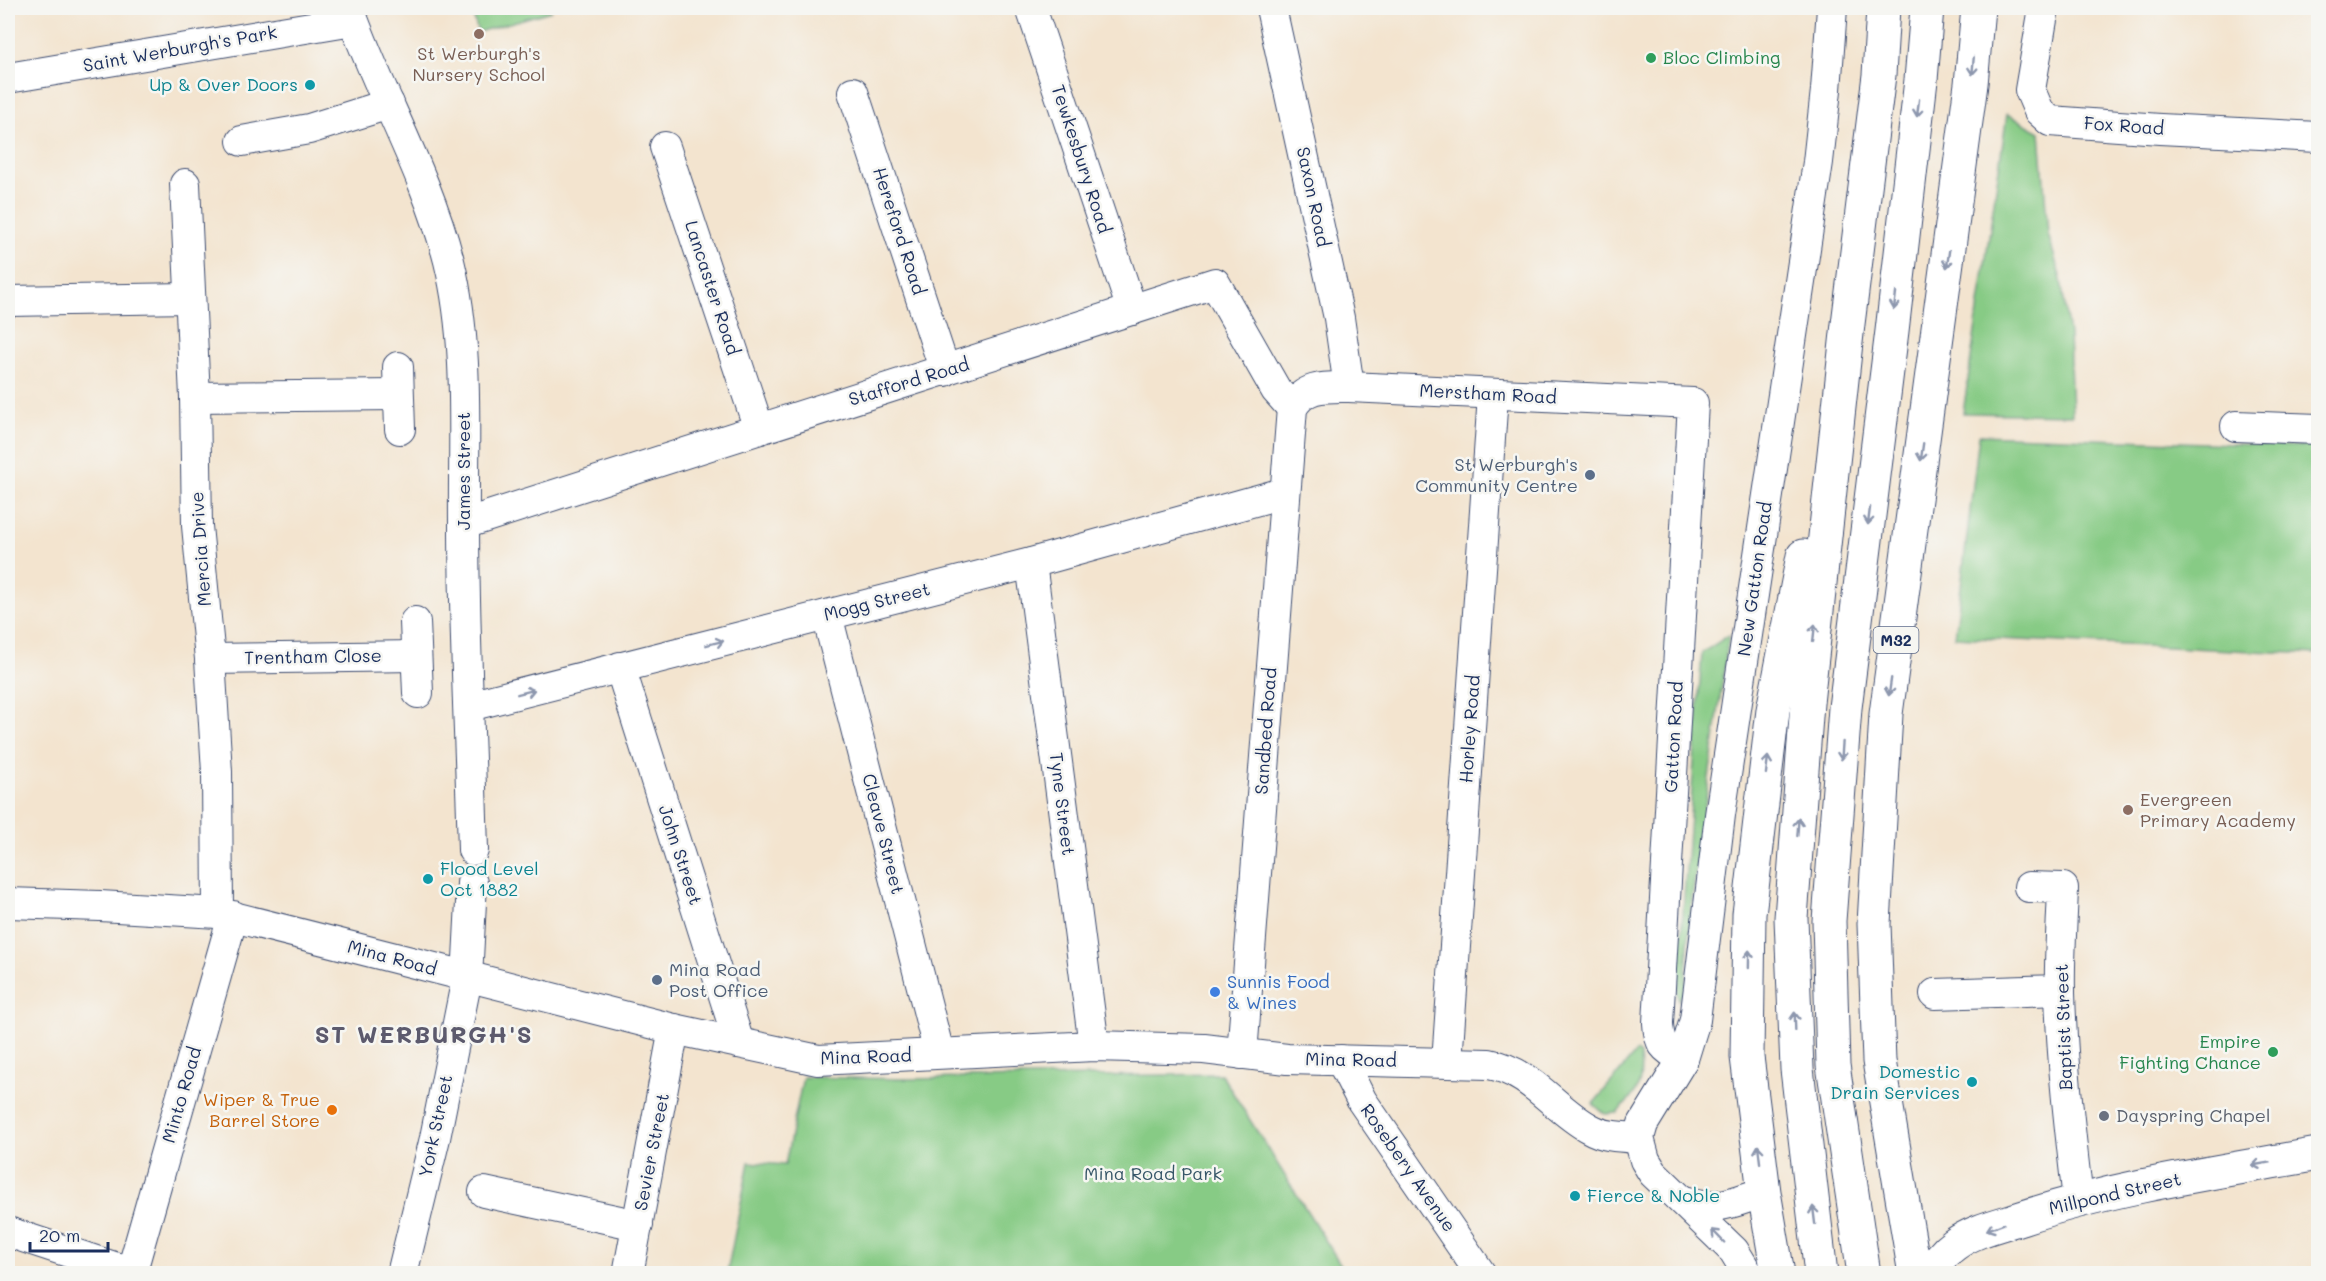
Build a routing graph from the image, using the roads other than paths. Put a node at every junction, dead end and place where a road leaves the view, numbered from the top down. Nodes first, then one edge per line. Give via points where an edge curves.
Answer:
1 (1031, 8) edge
2 (1271, 8) edge
3 (1832, 8) edge
4 (1883, 8) edge
5 (1927, 8) edge
6 (1978, 8) edge
7 (2044, 8) edge
8 (351, 14) edge
9 (8, 78) edge
10 (853, 92) dead end
11 (389, 104) junction
12 (2319, 137) edge
13 (242, 141) dead end
14 (665, 147) dead end
15 (185, 184) dead end
16 (189, 298) junction
17 (8, 301) edge
18 (1132, 310) junction
19 (1848, 324) junction
20 (945, 371) junction
21 (1349, 387) junction
22 (1493, 395) junction
23 (195, 397) junction
24 (1693, 403) joint
25 (1292, 408) junction
26 (2236, 426) dead end
27 (400, 429) dead end
28 (759, 429) junction
29 (2319, 429) edge
30 (1284, 493) junction
31 (464, 524) junction
32 (1031, 563) junction
33 (827, 615) junction
34 (415, 622) dead end
35 (416, 656) junction
36 (210, 659) junction
37 (620, 667) junction
38 (418, 693) dead end
39 (469, 706) junction
40 (2029, 887) dead end
41 (8, 903) edge
42 (225, 915) junction
43 (467, 978) junction
44 (2060, 990) junction
45 (1935, 994) dead end
46 (674, 1029) junction
47 (739, 1043) junction
48 (1094, 1046) junction
49 (939, 1053) junction
50 (1242, 1054) junction
51 (1683, 1059) junction
52 (1341, 1060) junction
53 (1447, 1062) junction
54 (1639, 1138) junction
55 (2319, 1154) edge
56 (484, 1192) dead end
57 (1764, 1192) junction
58 (2078, 1200) junction
59 (1684, 1201) junction
60 (638, 1225) junction
61 (8, 1232) edge
62 (131, 1273) edge
63 (402, 1274) edge
64 (628, 1274) edge
65 (1481, 1274) edge
66 (1748, 1274) edge
67 (1778, 1274) edge
68 (1821, 1274) edge
69 (1864, 1274) edge
70 (1915, 1274) edge
71 (1931, 1274) edge

1 - 18 street, Tewkesbury Road
2 - 21 street, Saxon Road via 1340,318
3 - 51 street, New Gatton Road via 1815,184 1719,815 1695,1020
4 - 19 main road via 1879,75
5 -> 69 main road, M32 via 1907,205 1845,708 1828,921 1833,1065
6 -> 70 main road, M32 via 1886,714 1874,924 1879,1061
7 - 12 street, Fox Road via 2031,90 2039,111 2050,121
8 - 9 street, Saint Werburgh's Park
8 - 11 street, James Street
10 - 20 street, Hereford Road
11 - 13 street via 309,129
11 - 31 street, James Street via 433,207 449,262 465,420
14 - 28 street, Lancaster Road
15 - 16 street, Mercia Drive
16 - 17 street
16 - 23 street, Mercia Drive
18 - 20 street, Stafford Road
18 - 25 street, Stafford Road via 1215,283 1276,390
57 -> 19 main road via 1747,1057 1749,914 1773,710
68 -> 19 main road via 1797,1069 1791,918 1807,703
20 - 28 street, Stafford Road
21 - 22 street, Merstham Road
21 - 25 street, Merstham Road via 1313,388 1299,397
22 - 24 street, Merstham Road
22 - 53 street, Horley Road
23 - 27 street via 398,381
23 - 36 street, Mercia Drive via 197,526
24 - 51 street, Gatton Road via 1658,1023 1662,1043
25 - 30 street, Sandbed Road
26 - 29 street
28 - 31 street, Stafford Road
30 - 32 street, Mogg Street
30 - 50 street, Sandbed Road
31 - 39 street, James Street
32 - 33 street, Mogg Street
32 - 48 street, Tyne Street
37 -> 33 street, Mogg Street
33 - 49 street, Cleave Street
34 - 35 street
35 - 36 street, Trentham Close
35 - 38 street
36 - 42 street, Mercia Drive
39 -> 37 street, Mogg Street
37 - 47 street, John Street
39 - 43 street, James Street via 473,850 464,857 462,875 472,884
40 - 44 street, Baptist Street via 2063,888
41 - 42 street, Mina Road
42 - 43 street, Mina Road
42 - 62 street, Minto Road
43 - 46 street, Mina Road
43 - 63 street, York Street via 435,1138
44 - 45 street
44 - 58 street, Baptist Street via 2065,1088
46 - 47 street, Mina Road
46 - 60 street, Sevier Street
47 - 49 street, Mina Road via 818,1060
48 - 49 street, Mina Road
48 - 50 street, Mina Road
50 - 52 street, Mina Road
51 - 54 street, New Gatton Road via 1643,1124
52 - 53 street, Mina Road
52 - 65 street, Rosebery Avenue via 1362,1101
53 - 54 street, Mina Road via 1506,1068 1527,1079 1589,1128 1610,1136
54 - 59 street via 1649,1167
55 -> 58 main road, Millpond Street
56 - 60 street
57 - 59 street via 1716,1207
57 - 67 main road
58 -> 71 main road, Millpond Street via 1964,1239 1942,1257
66 -> 59 street via 1734,1251
60 - 64 street, Sevier Street
61 - 62 street

